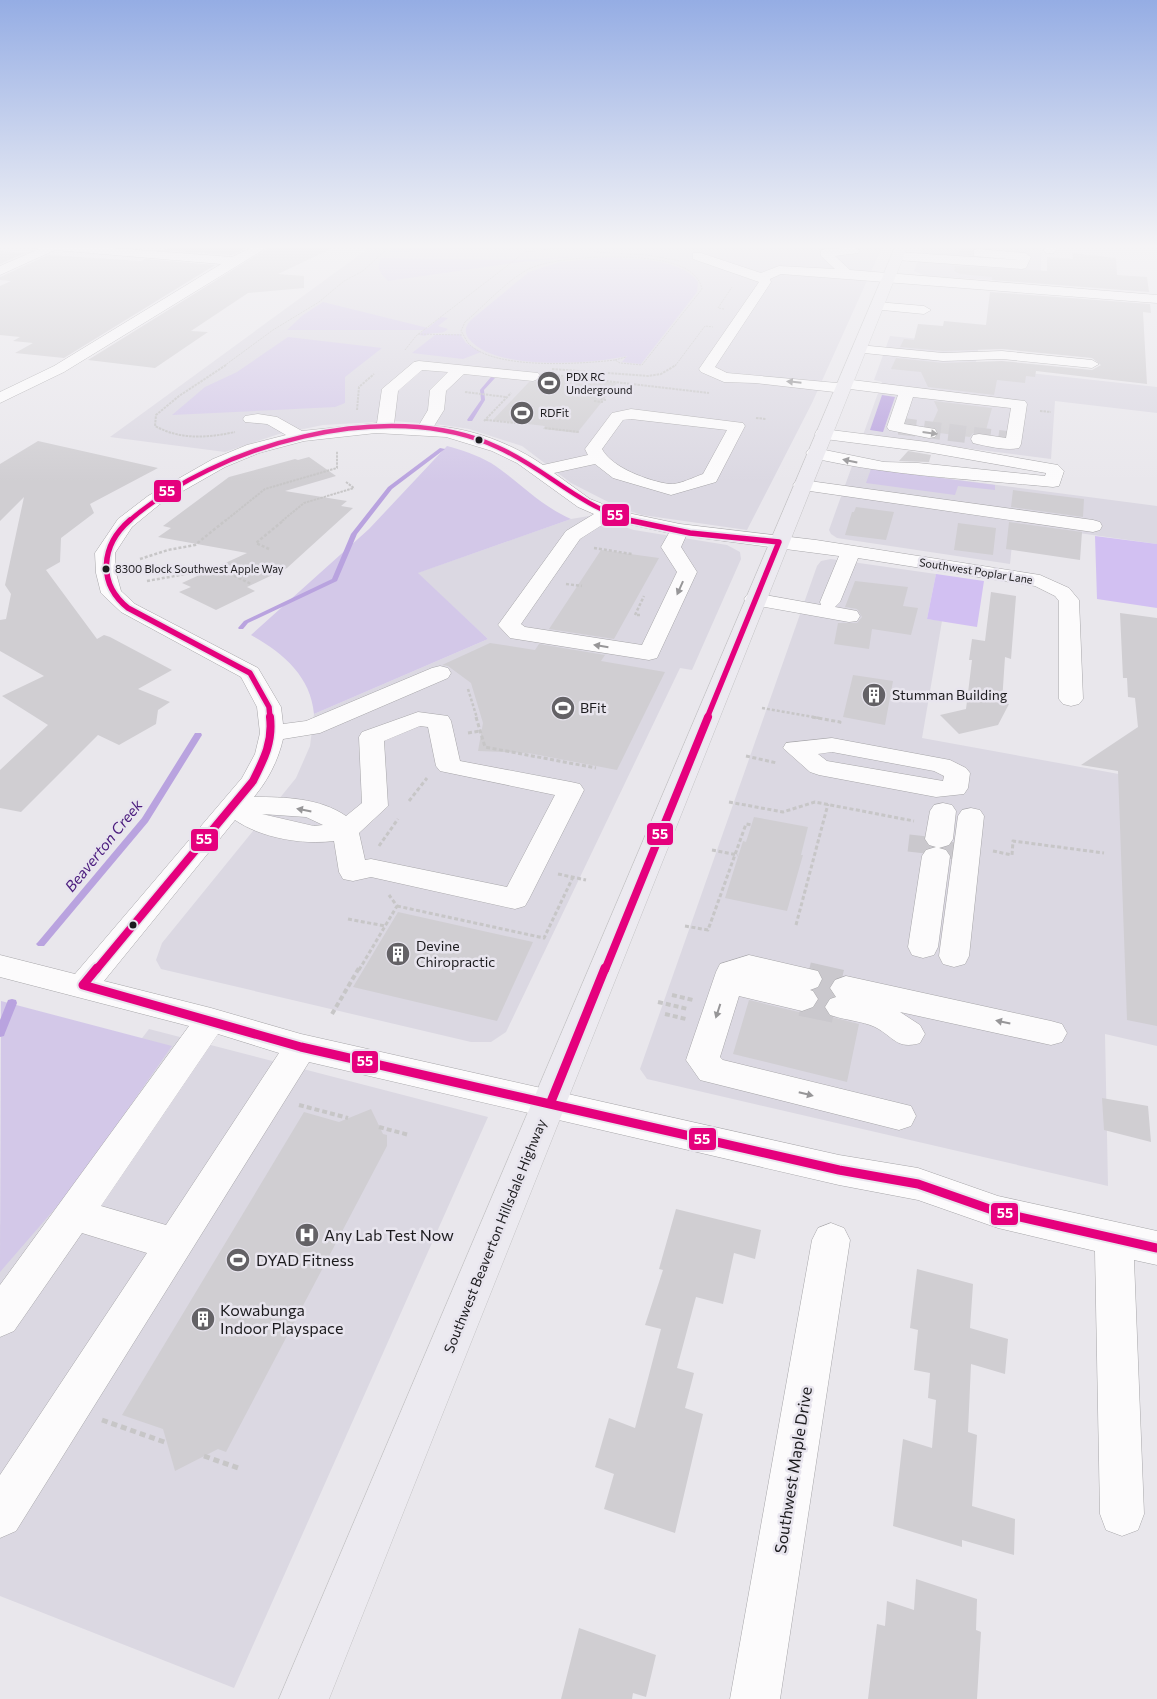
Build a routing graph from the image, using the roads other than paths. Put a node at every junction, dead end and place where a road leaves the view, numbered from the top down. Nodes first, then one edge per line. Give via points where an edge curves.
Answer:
1 (131, 324) edge
2 (736, 324) edge
3 (869, 324) edge
4 (859, 348) junction
5 (1092, 364) dead end
6 (461, 368) junction
7 (530, 376) road end
8 (845, 381) junction
9 (0, 386) edge
10 (21, 388) junction
11 (907, 391) junction
12 (1033, 392) dead end
13 (0, 398) edge
14 (251, 419) dead end
15 (385, 428) junction
16 (424, 430) junction
17 (823, 434) junction
18 (299, 437) junction
19 (815, 454) junction
20 (598, 458) junction
21 (539, 471) junction
22 (802, 484) junction
23 (657, 505) junction
24 (609, 513) junction
25 (1092, 526) dead end
26 (680, 530) junction
27 (779, 542) junction
28 (848, 560) junction
29 (754, 599) junction
30 (830, 602) dead end
31 (849, 616) dead end
32 (440, 673) dead end
33 (1071, 699) dead end
34 (272, 733) junction
35 (794, 748) joint
36 (232, 806) junction
37 (345, 831) junction
38 (940, 833) joint
39 (0, 966) edge
40 (83, 985) junction
41 (804, 988) tunnel mouth
42 (211, 1020) junction
43 (1051, 1033) dead end
44 (909, 1034) dead end
45 (300, 1047) junction
46 (550, 1104) junction
47 (899, 1116) dead end
48 (73, 1214) junction
49 (1114, 1238) junction
50 (831, 1240) dead end
51 (173, 1244) junction
52 (1157, 1248) edge
53 (0, 1318) edge
54 (1122, 1514) dead end
55 (0, 1515) edge
56 (304, 1699) edge
57 (755, 1699) edge

1 - 10 street via 59,369
8 -> 2 street via 724,378 708,371 708,366
3 - 4 main road, Southwest Beaverton Hillsdale Highway
4 - 5 street via 943,357 1002,355
4 - 8 main road, Southwest Beaverton Hillsdale Highway
6 - 7 street
6 - 15 street via 419,365 390,389
6 - 16 street via 438,390 436,410
8 - 11 street
8 - 12 street
8 - 17 main road, Southwest Beaverton Hillsdale Highway
9 - 10 street
10 - 13 street
11 -> 11 street via 897,429 1014,444 1019,404
14 - 18 street via 278,421
15 - 16 street
15 - 18 street
16 - 21 street via 468,437 498,447
17 - 19 main road, Southwest Beaverton Hillsdale Highway
17 -> 19 street via 1014,461 1055,471 1053,482 884,467
18 - 34 street via 253,449 179,485 125,523 105,553 111,593 128,608 250,674 269,707
19 - 22 main road, Southwest Beaverton Hillsdale Highway
20 - 21 street
20 - 23 street
20 - 23 street via 593,449 618,416 631,414 737,426 710,478
21 - 24 street via 584,503
22 - 25 street
22 - 27 main road, Southwest Beaverton Hillsdale Highway
23 - 24 street
23 - 26 street
26 -> 24 street via 671,547 687,572 649,653 518,633 509,625 573,535
26 - 27 street
27 - 28 street
27 - 29 main road, Southwest Beaverton Hillsdale Highway
28 - 30 street
28 - 33 street, Southwest Poplar Lane via 916,578 932,564 1029,578 1062,592 1069,600
29 - 31 street
29 - 46 main road, Southwest Beaverton Hillsdale Highway
32 - 34 street via 311,728
34 - 36 street via 267,754 253,781
35 - 35 street via 819,767 936,788 955,788 956,774 940,765 832,745
36 - 37 street via 258,823 314,835
36 - 40 street
37 - 37 street via 353,872 371,868 515,899 571,790 449,766 440,721 418,719 372,736 375,806
38 - 38 street via 930,949
39 - 40 street
40 - 42 street
41 -> 47 street via 749,966 729,977 703,1060 712,1072
42 - 45 street
42 - 48 street
43 -> 44 street via 851,996
45 - 46 street
45 - 51 street
46 - 49 street via 839,1170 918,1184 998,1212
46 - 56 main road, Southwest Beaverton Hillsdale Highway
48 - 51 street
48 - 53 street
49 - 52 street
49 - 54 street
50 - 57 street, Southwest Maple Drive
51 - 55 street

